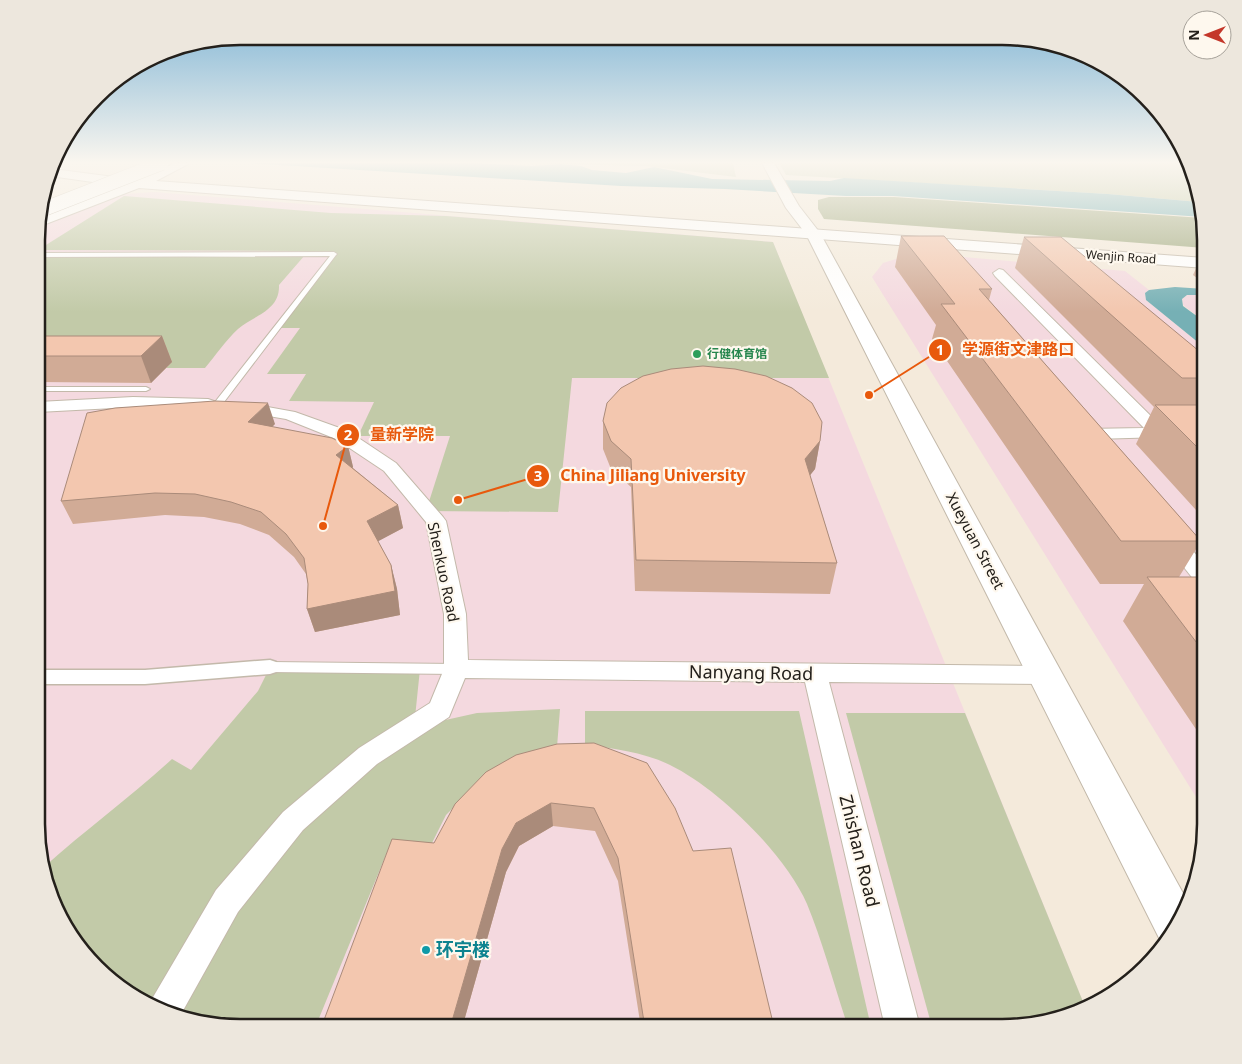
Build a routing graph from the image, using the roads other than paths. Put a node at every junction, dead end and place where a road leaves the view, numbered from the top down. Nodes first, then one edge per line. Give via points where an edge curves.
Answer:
1 (63, 213) edge
2 (661, 213) edge
3 (675, 213) edge
4 (806, 213) edge
5 (46, 219) edge
6 (813, 221) junction
7 (1197, 253) edge
8 (45, 255) edge
9 (1197, 262) edge
10 (999, 273) dead end
11 (45, 389) edge
12 (146, 389) dead end
13 (218, 404) junction
14 (45, 407) edge
15 (1097, 450) edge
16 (1161, 526) edge
17 (1197, 569) edge
18 (270, 667) joint
19 (456, 670) junction
20 (815, 674) junction
21 (1046, 675) junction
22 (45, 677) edge
23 (1183, 897) edge
24 (1173, 918) edge
25 (168, 1005) edge
26 (901, 1019) edge

1 - 5 main road
2 - 6 main road, Wenjin Road
3 - 6 main road, Wenjin Road
4 - 6 main road, Xueyuan Street
6 - 7 main road, Wenjin Road
6 - 9 main road, Wenjin Road
6 - 21 main road, Xueyuan Street
6 - 23 main road, Xueyuan Street via 838,248
8 - 13 lane via 334,254
10 - 15 street via 1158,433 1085,434
11 - 12 lane
13 - 14 street, Shenkuo Road via 133,402
13 - 19 street, Shenkuo Road via 289,415 342,435 390,467 436,521 455,614
16 - 17 street
18 - 19 lane
18 - 22 street via 145,677
19 - 20 street, Nanyang Road
19 - 25 street via 440,710 368,756 293,821 227,901
20 - 21 street, Nanyang Road
20 - 26 street, Zhishan Road
21 - 24 main road, Xueyuan Street

